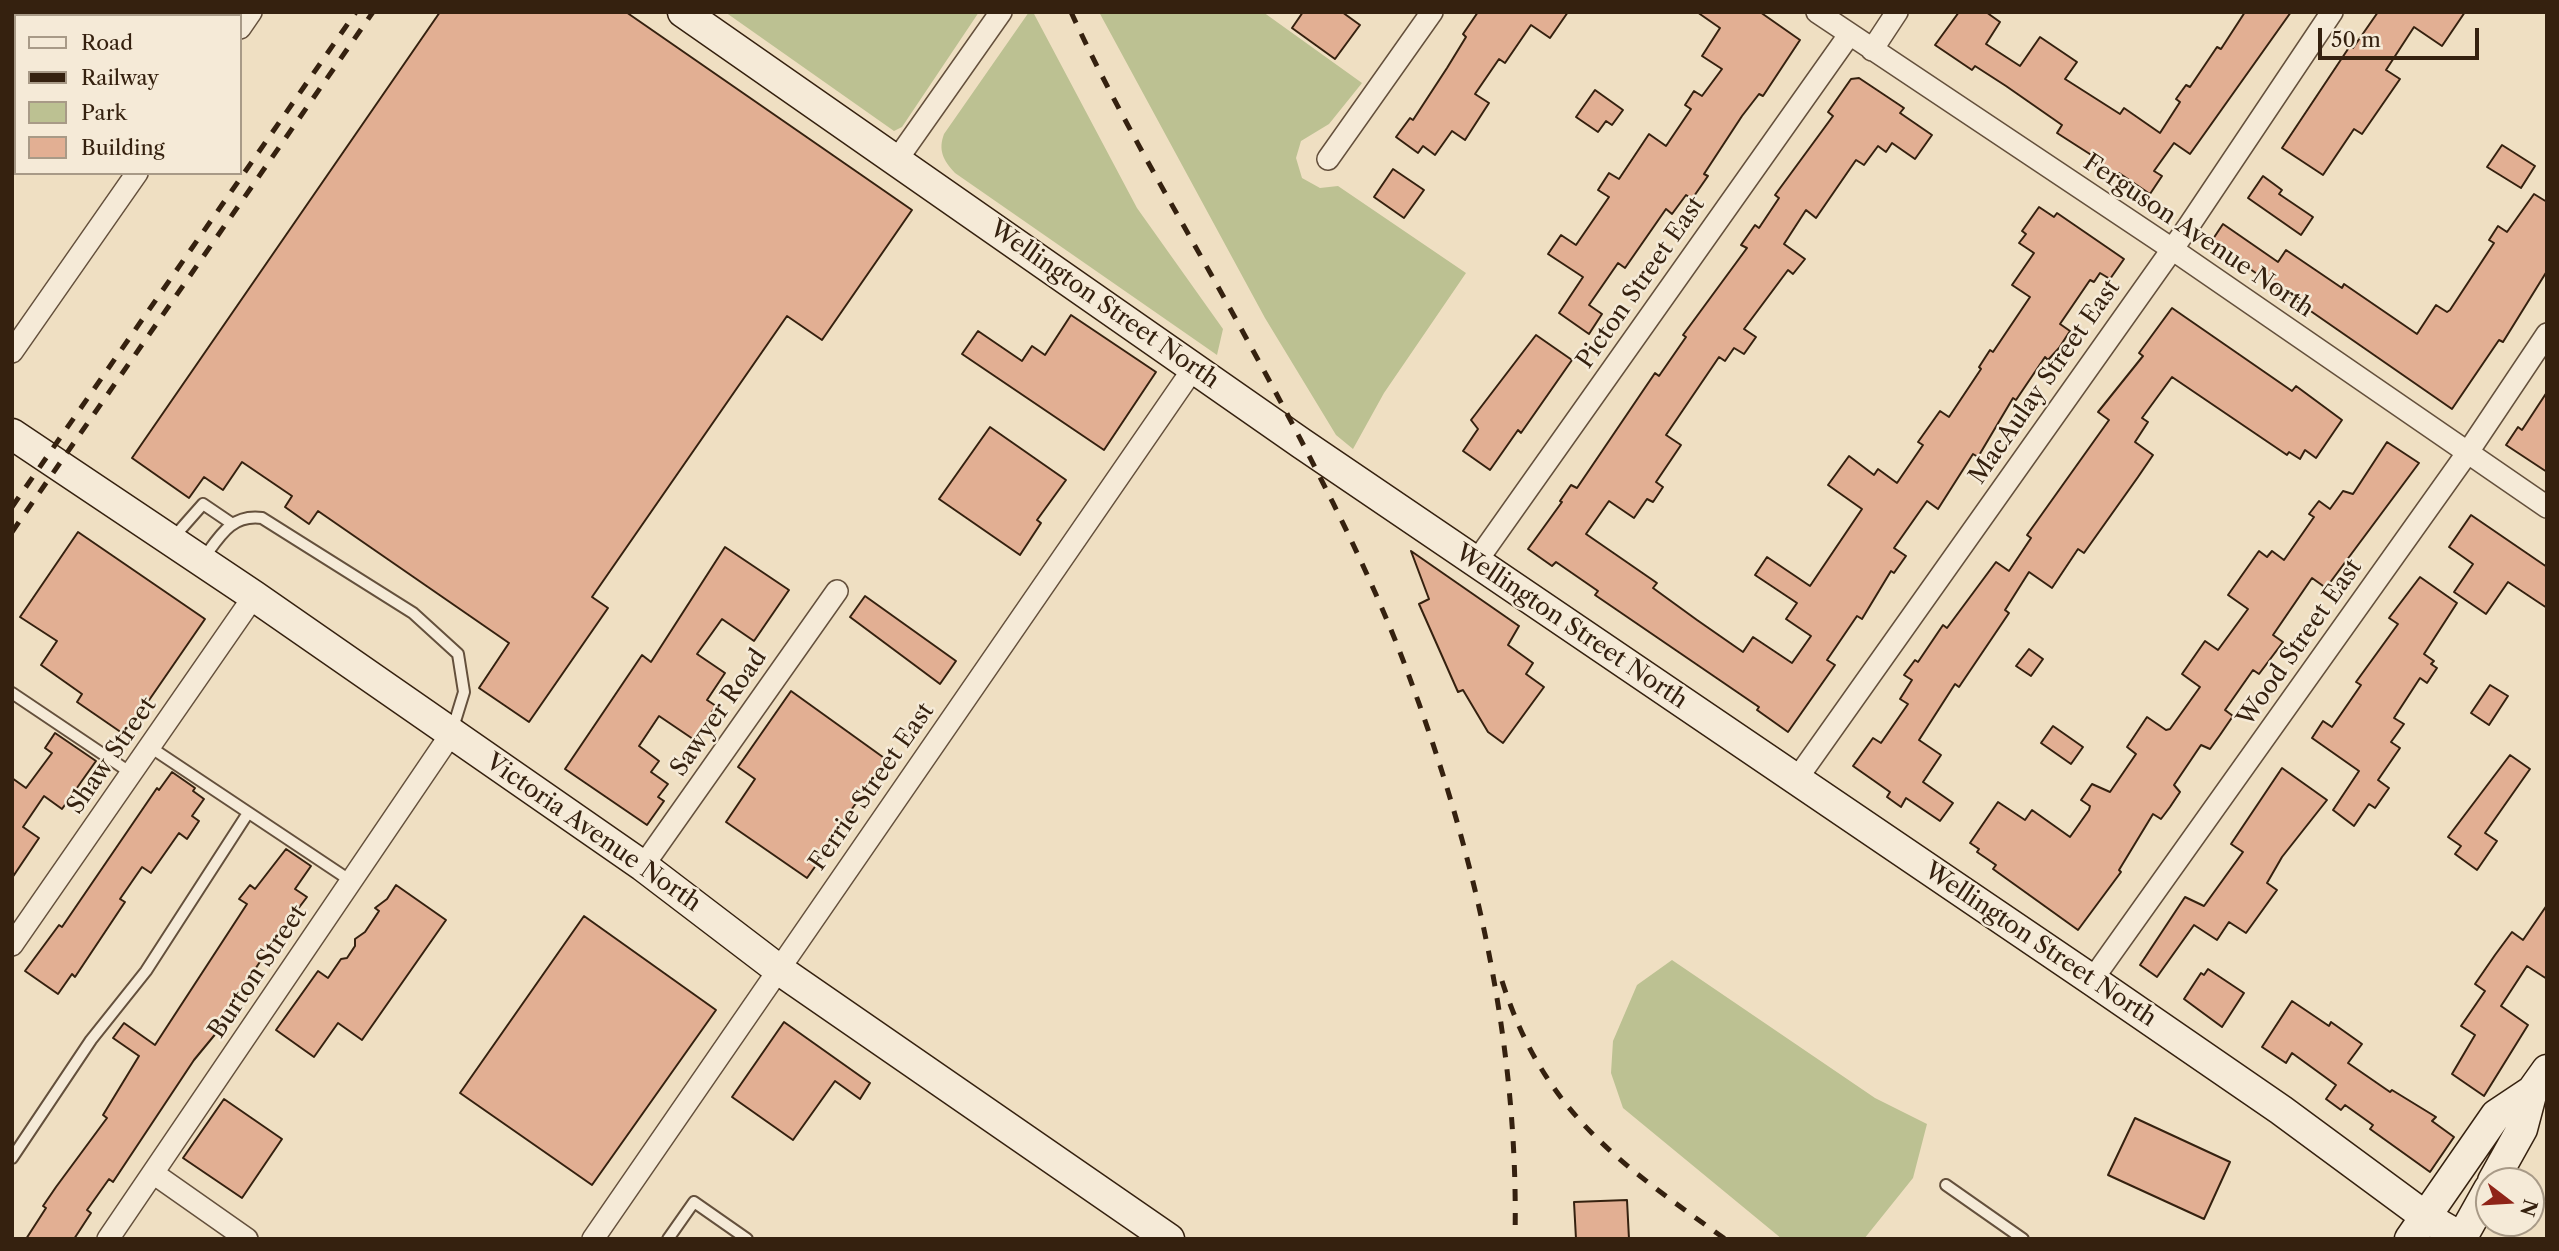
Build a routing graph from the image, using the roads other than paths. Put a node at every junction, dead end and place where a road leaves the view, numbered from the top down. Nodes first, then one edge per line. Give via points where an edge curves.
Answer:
1 (683, 12) edge
2 (1001, 12) edge
3 (1432, 12) edge
4 (1817, 12) edge
5 (1897, 12) edge
6 (2332, 12) edge
7 (1849, 35) junction
8 (1872, 50) junction
9 (1328, 159) dead end
10 (896, 161) junction
11 (136, 175) edge
12 (2172, 249) junction
13 (2547, 334) edge
14 (12, 352) edge
15 (1195, 366) junction
16 (12, 434) edge
17 (2468, 452) junction
18 (2547, 507) edge
19 (230, 523) junction
20 (172, 540) junction
21 (202, 561) junction
22 (1476, 562) junction
23 (837, 591) dead end
24 (254, 596) junction
25 (12, 694) edge
26 (451, 734) junction
27 (150, 747) junction
28 (131, 773) junction
29 (1796, 780) junction
30 (248, 813) junction
31 (643, 866) junction
32 (352, 881) junction
33 (12, 945) edge
34 (778, 969) junction
35 (2092, 980) junction
36 (2539, 1080) edge
37 (12, 1158) edge
38 (2501, 1167) edge
39 (153, 1173) junction
40 (1946, 1185) dead end
41 (2475, 1214) edge
42 (2418, 1228) edge
43 (2462, 1238) edge
44 (108, 1239) edge
45 (247, 1239) edge
46 (593, 1239) edge
47 (668, 1239) edge
48 (747, 1239) edge
49 (1169, 1239) edge
50 (2023, 1239) edge

1 - 10 main road, Wellington Street North
2 - 10 street
3 - 9 street
4 - 7 street, Ferguson Avenue North
5 - 8 street
6 - 12 street, MacAulay Street East
7 - 8 street, Ferguson Avenue North
7 - 22 street, Picton Street East
8 - 12 street, Ferguson Avenue North
10 - 15 main road, Wellington Street North
11 - 14 street
12 - 17 street, Ferguson Avenue North
12 - 29 street, MacAulay Street East
13 - 17 street, Wood Street East
15 - 22 main road, Wellington Street North
15 - 34 street, Ferrie Street East
16 - 20 main road, Victoria Avenue North
17 - 18 street, Ferguson Avenue North
17 - 35 street, Wood Street East
19 - 20 lane via 203,504
19 - 21 lane
19 - 26 lane via 247,516 262,517 412,613 458,654 464,692
20 - 21 main road, Victoria Avenue North
21 - 24 main road, Victoria Avenue North
22 - 29 main road, Wellington Street North
23 - 31 street, Sawyer Road
24 - 26 main road, Victoria Avenue North
24 - 27 street, Shaw Street
25 - 28 lane
26 - 31 main road, Victoria Avenue North
26 - 32 street, Burton Street
27 - 28 street, Shaw Street
27 - 30 lane
28 - 33 street, Shaw Street
29 - 35 main road, Wellington Street North
30 - 32 lane
30 - 37 lane via 146,971 92,1040
31 - 34 main road, Victoria Avenue North
32 - 39 street, Burton Street
34 - 46 street, Ferrie Street East
34 - 49 main road, Victoria Avenue North
35 - 42 main road, Wellington Street North via 2281,1110
36 - 38 main road via 2522,1129
36 - 42 main road via 2496,1115
39 - 44 street, Burton Street
39 - 45 street
40 - 50 lane
41 - 43 main road
42 - 43 main road, Wellington Street North
47 - 48 lane via 694,1202

